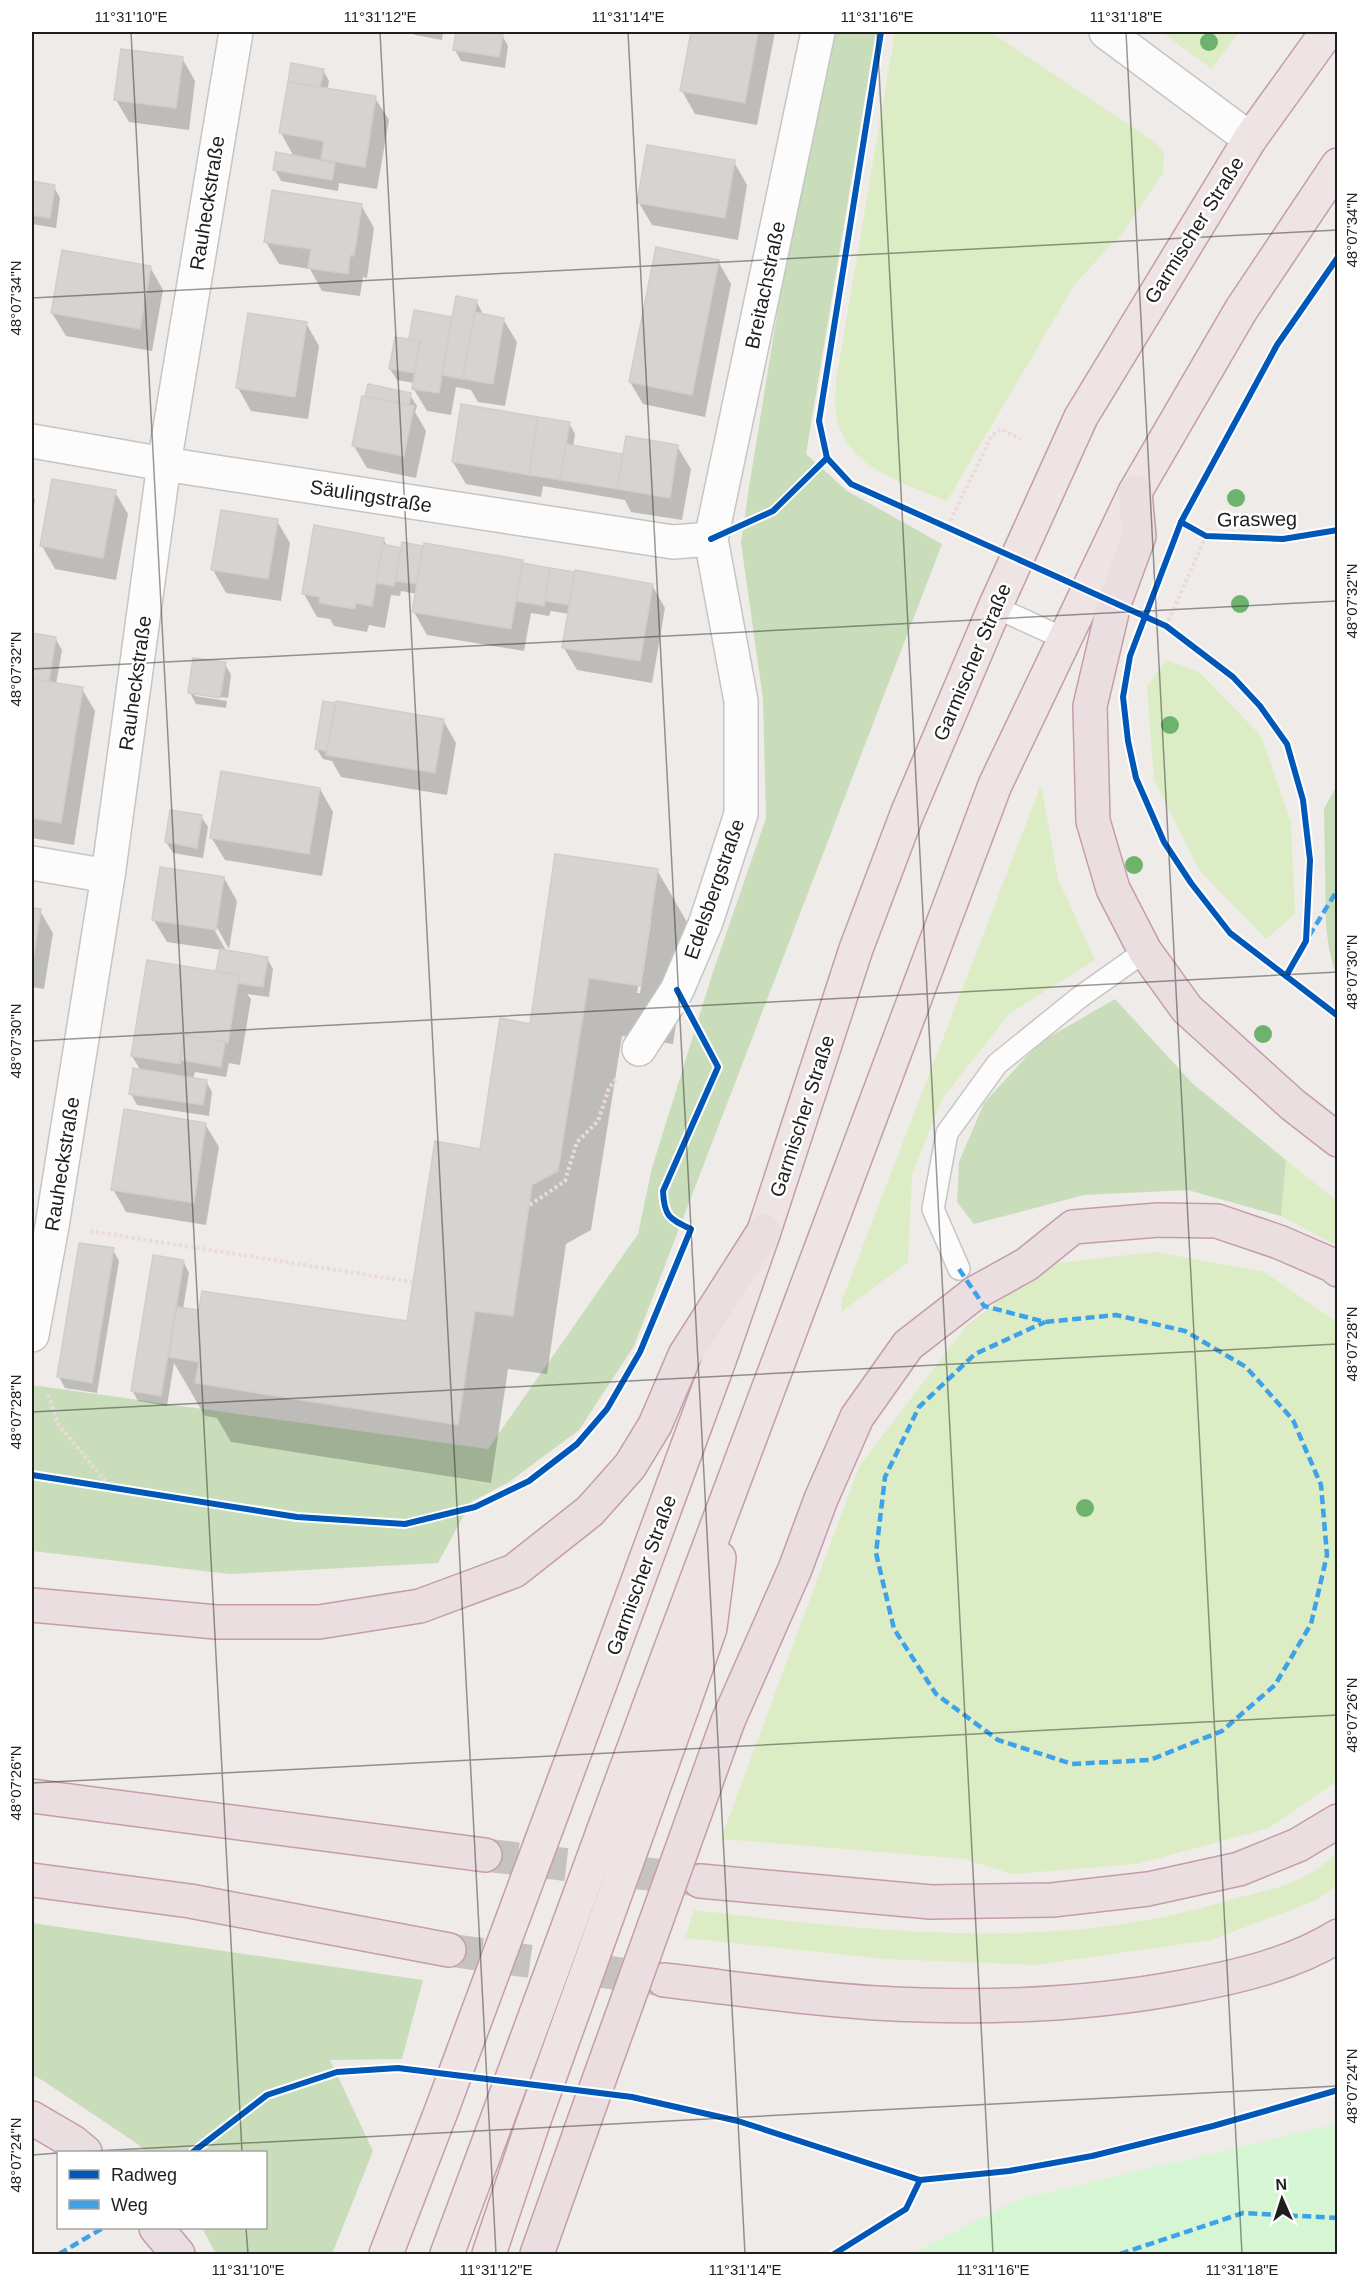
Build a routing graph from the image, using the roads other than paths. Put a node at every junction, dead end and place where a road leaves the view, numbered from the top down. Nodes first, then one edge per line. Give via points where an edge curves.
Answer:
1 (236, 32) edge
2 (819, 32) edge
3 (1106, 32) edge
4 (1327, 32) edge
5 (1250, 139) junction
6 (1338, 165) edge
7 (32, 441) edge
8 (164, 464) junction
9 (1135, 492) junction
10 (711, 539) junction
11 (995, 607) junction
12 (1065, 639) junction
13 (32, 863) edge
14 (108, 876) junction
15 (1145, 951) junction
16 (639, 1049) road end
17 (1338, 1140) edge
18 (764, 1231) junction
19 (959, 1269) dead end
20 (1338, 1270) edge
21 (32, 1335) edge
22 (725, 1508) junction
23 (32, 1605) edge
24 (32, 1796) edge
25 (1338, 1821) edge
26 (485, 1855) tunnel mouth
27 (32, 1880) edge
28 (700, 1881) tunnel mouth
29 (1338, 1936) edge
30 (449, 1950) tunnel mouth
31 (664, 1980) tunnel mouth
32 (32, 2118) edge
33 (79, 2147) edge
34 (157, 2229) edge
35 (178, 2254) edge
36 (387, 2254) edge
37 (447, 2254) edge
38 (489, 2254) edge
39 (537, 2254) edge

1 - 8 street, Rauheckstraße
2 - 10 street, Breitachstraße
3 - 5 street
4 - 5 highway, Garmischer Straße
5 - 11 highway, Garmischer Straße via 1081,417
6 - 9 highway via 1241,310
7 - 8 street, Säulingstraße
8 - 10 street, Säulingstraße via 673,542
8 - 14 street, Rauheckstraße
9 - 12 highway
9 - 15 highway via 1139,536 1114,604 1090,706 1091,773 1093,821 1113,888
10 - 16 street, Edelsbergstraße via 741,701 741,814 706,922 677,990
11 - 12 lane
11 - 18 highway, Garmischer Straße via 907,814 856,950
12 - 22 highway via 995,785
13 - 14 street
14 - 21 street, Rauheckstraße
15 - 17 highway via 1187,1009 1293,1105
15 - 19 lane via 997,1064 947,1133 933,1209
18 - 23 highway via 685,1355 655,1425 630,1466 590,1512 514,1571 420,1606 319,1622 216,1622
18 - 36 highway, Garmischer Straße, bridge via 717,1369
20 - 39 highway, bridge via 1279,1242 1217,1221 1158,1220 1073,1227 1028,1264 975,1293 908,1345 857,1417 728,1721
22 - 37 highway, bridge
22 - 38 highway, bridge via 710,1628
24 - 26 highway
25 - 28 highway via 1298,1845 1239,1869 1148,1889 1052,1900 931,1902
27 - 30 highway via 190,1901
29 - 31 highway via 1322,1946 1240,1977 1127,1998 1019,2006 876,2003
32 - 33 highway
34 - 35 highway

